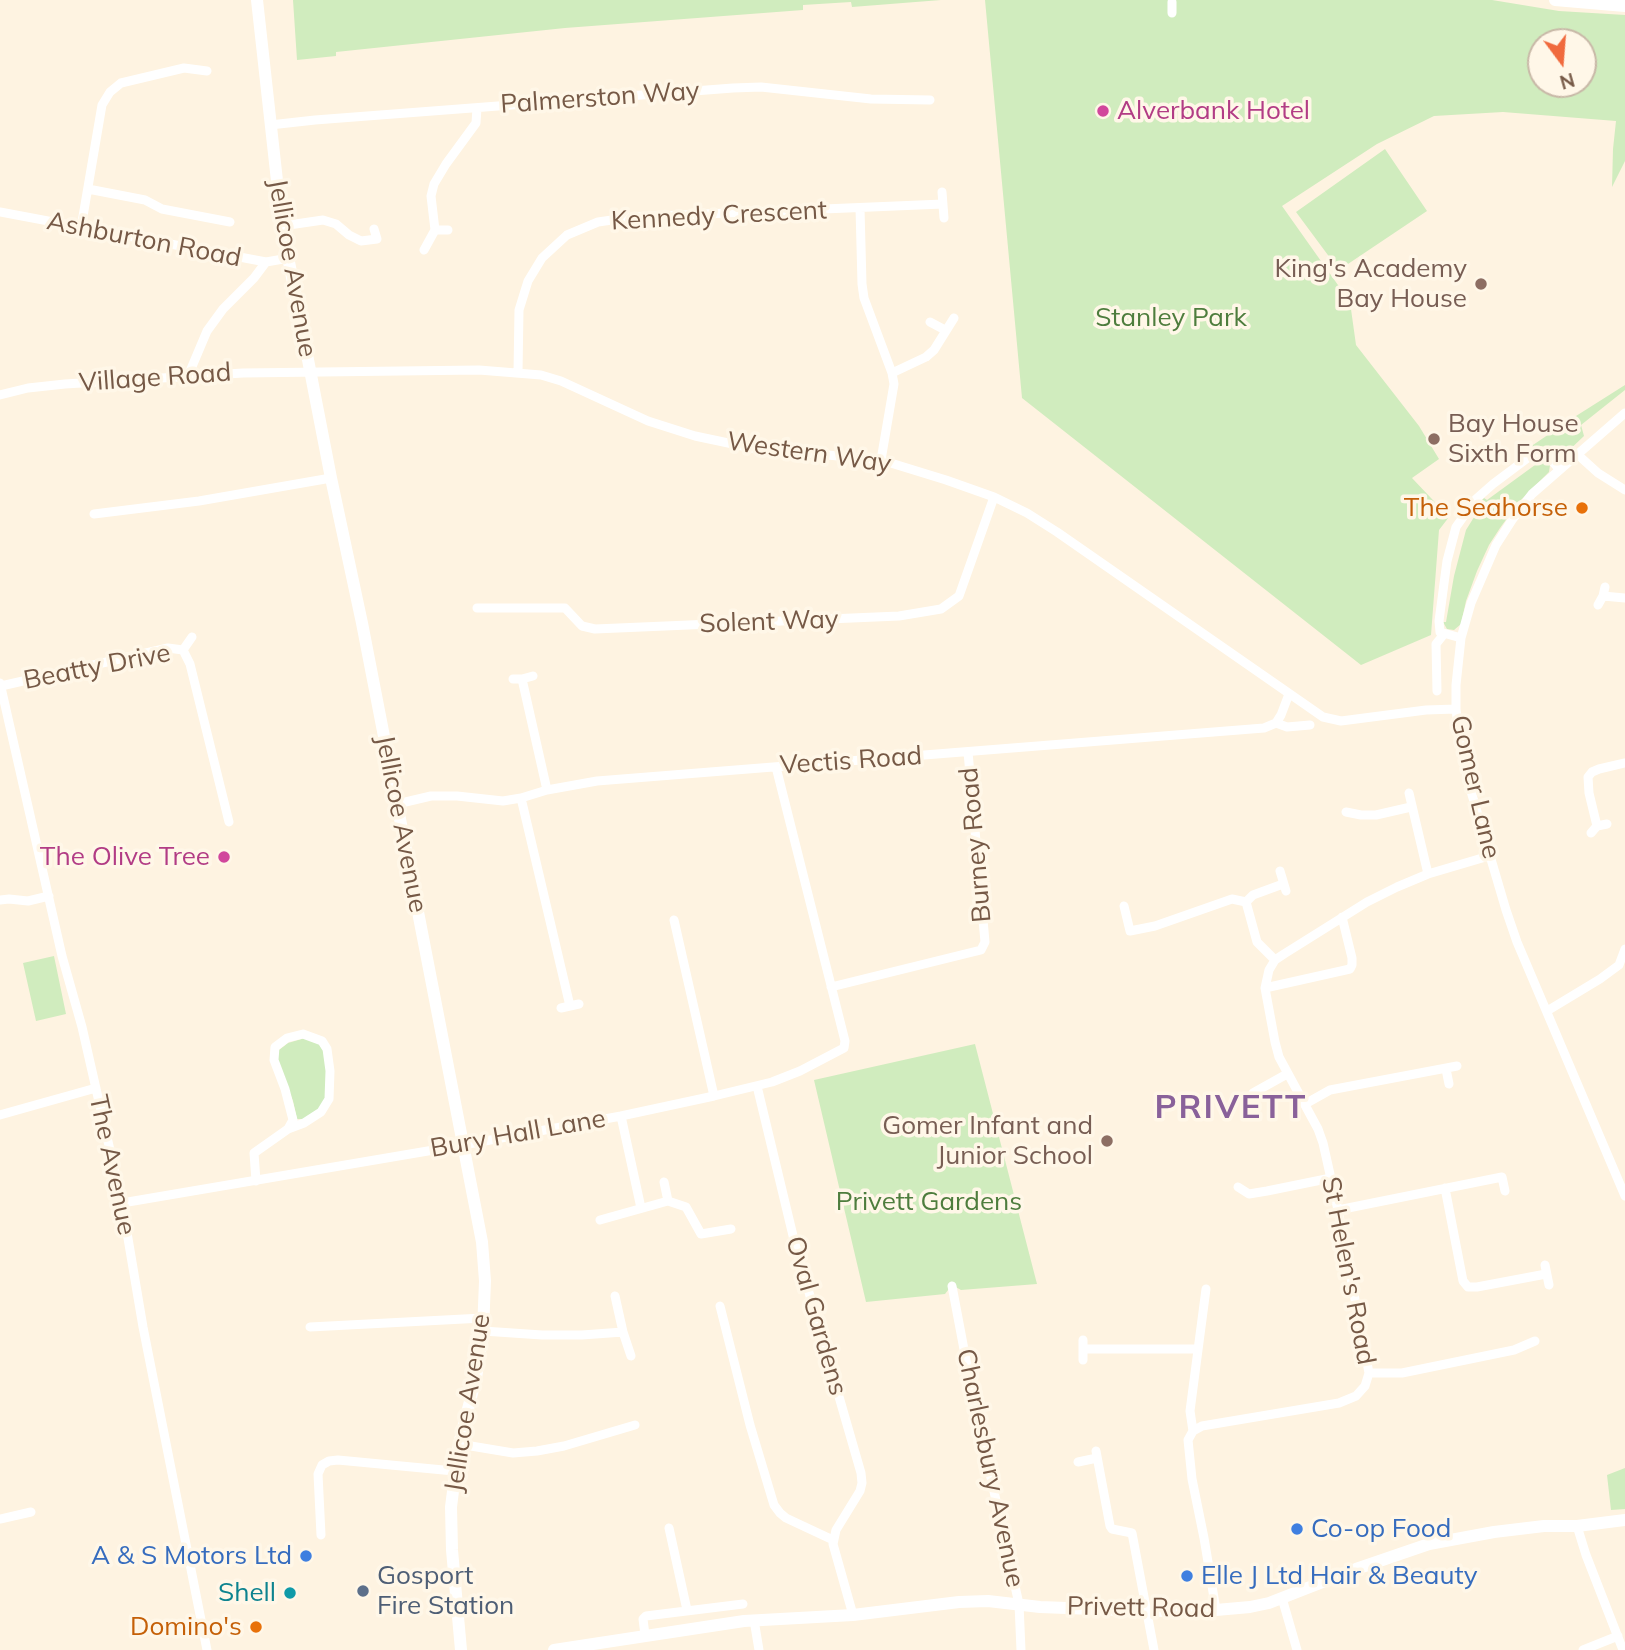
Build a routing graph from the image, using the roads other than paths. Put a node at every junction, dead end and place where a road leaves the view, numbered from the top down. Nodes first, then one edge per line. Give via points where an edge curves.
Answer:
1 (257, 0) edge
2 (1555, 0) edge
3 (1172, 2) dead end
4 (1625, 6) edge
5 (1172, 13) dead end
6 (206, 71) dead end
7 (930, 100) dead end
8 (477, 108) junction
9 (270, 125) junction
10 (88, 189) junction
11 (942, 192) dead end
12 (943, 204) junction
13 (860, 208) junction
14 (0, 212) edge
15 (944, 218) dead end
16 (230, 222) dead end
17 (282, 226) junction
18 (81, 228) junction
19 (374, 229) dead end
20 (435, 230) junction
21 (448, 230) dead end
22 (424, 250) dead end
23 (289, 258) junction
24 (266, 262) junction
25 (954, 318) dead end
26 (930, 322) dead end
27 (945, 330) junction
28 (311, 372) junction
29 (518, 372) junction
30 (892, 373) junction
31 (188, 376) junction
32 (0, 395) edge
33 (1625, 413) edge
34 (1577, 454) junction
35 (881, 460) junction
36 (1559, 469) junction
37 (331, 478) junction
38 (1625, 490) edge
39 (994, 497) junction
40 (94, 514) dead end
41 (1602, 596) dead end
42 (1625, 598) edge
43 (477, 608) dead end
44 (1444, 634) junction
45 (192, 637) dead end
46 (1461, 638) junction
47 (183, 650) junction
48 (533, 676) dead end
49 (0, 685) edge
50 (1437, 691) dead end
51 (1289, 694) junction
52 (1456, 709) junction
53 (1276, 723) junction
54 (1310, 725) dead end
55 (968, 752) junction
56 (1625, 764) edge
57 (776, 767) junction
58 (547, 790) junction
59 (1409, 793) dead end
60 (521, 798) junction
61 (397, 804) junction
62 (1411, 807) junction
63 (1346, 812) dead end
64 (229, 822) dead end
65 (1598, 828) dead end
66 (1489, 856) junction
67 (1280, 871) dead end
68 (1427, 874) junction
69 (49, 896) junction
70 (0, 900) edge
71 (1246, 902) junction
72 (1124, 906) dead end
73 (1342, 917) junction
74 (674, 920) dead end
75 (1625, 948) edge
76 (1275, 960) junction
77 (1622, 967) edge
78 (831, 987) junction
79 (1265, 988) junction
80 (570, 1006) dead end
81 (1547, 1011) junction
82 (1457, 1066) dead end
83 (1446, 1069) junction
84 (1287, 1074) junction
85 (1449, 1084) dead end
86 (757, 1086) junction
87 (96, 1088) junction
88 (1253, 1093) dead end
89 (714, 1096) junction
90 (1305, 1104) junction
91 (0, 1115) edge
92 (621, 1116) junction
93 (288, 1129) junction
94 (463, 1145) junction
95 (1331, 1178) junction
96 (256, 1181) junction
97 (664, 1182) dead end
98 (1238, 1187) dead end
99 (1445, 1188) junction
100 (1505, 1191) dead end
101 (1625, 1196) edge
102 (668, 1201) junction
103 (121, 1203) junction
104 (641, 1208) junction
105 (1338, 1210) junction
106 (600, 1220) dead end
107 (731, 1229) dead end
108 (952, 1286) dead end
109 (1549, 1286) dead end
110 (1202, 1294) dead end
111 (615, 1296) dead end
112 (720, 1306) dead end
113 (483, 1324) junction
114 (310, 1327) dead end
115 (623, 1332) junction
116 (1535, 1341) dead end
117 (1198, 1349) junction
118 (631, 1356) dead end
119 (1083, 1360) dead end
120 (1369, 1373) junction
121 (635, 1425) dead end
122 (1193, 1431) junction
123 (459, 1444) junction
124 (1078, 1462) dead end
125 (454, 1471) junction
126 (31, 1513) dead end
127 (0, 1519) edge
128 (1625, 1520) edge
129 (1577, 1526) junction
130 (670, 1527) dead end
131 (321, 1535) dead end
132 (833, 1539) junction
133 (1282, 1598) junction
134 (743, 1604) dead end
135 (1019, 1604) junction
136 (687, 1611) junction
137 (1146, 1611) junction
138 (1216, 1611) junction
139 (853, 1615) junction
140 (754, 1620) junction
141 (645, 1635) junction
142 (1618, 1636) junction
143 (619, 1645) edge
144 (207, 1650) edge
145 (461, 1650) edge
146 (554, 1650) edge
147 (759, 1650) edge
148 (1021, 1650) edge
149 (1154, 1650) edge
150 (1297, 1650) edge
151 (1583, 1650) edge
152 (1623, 1650) edge

1 - 9 street, Jellicoe Avenue
2 - 4 street
3 - 5 street
6 - 10 street via 184,68 121,83 110,92 102,105
7 - 8 street, Palmerston Way via 761,88
8 - 9 street, Palmerston Way
8 - 20 street via 475,123 434,184
9 - 17 street, Jellicoe Avenue
10 - 16 street
10 - 18 street
11 - 12 street
12 - 13 street, Kennedy Crescent
12 - 15 street
13 - 29 street, Kennedy Crescent via 633,217 598,222 567,235 542,258 528,281 519,310
13 - 30 street, Kennedy Crescent via 864,298
14 - 18 street, Ashburton Road
17 - 19 street via 323,220 361,241 377,239
17 - 23 street, Jellicoe Avenue
18 - 24 street, Ashburton Road
20 - 21 street
20 - 22 street
23 - 24 street, Ashburton Road
23 - 28 street, Jellicoe Avenue
24 - 31 street via 207,331
25 - 27 street
26 - 27 street
27 - 30 street via 926,357
28 - 29 street, Western Way
28 - 31 street, Village Road
28 - 37 street, Jellicoe Avenue
29 - 35 street, Western Way via 561,382 695,436 752,447
30 - 35 street, Kennedy Crescent
31 - 32 street, Village Road via 65,384
33 - 34 street, Gomer Lane
34 - 36 street, Gomer Lane
34 - 38 street
35 - 39 street, Western Way
36 - 44 street via 1547,455 1534,454 1493,484 1465,513 1456,527 1447,561 1439,621
36 - 46 street, Gomer Lane via 1532,494 1496,545
37 - 40 street
37 - 61 street, Jellicoe Avenue
39 - 43 street, Solent Way via 959,596 941,610 899,616 595,629 582,626 565,608
39 - 51 street, Western Way via 1057,532
41 - 42 street
44 - 46 street
44 - 50 street via 1436,644
45 - 47 street
46 - 52 street, Gomer Lane
47 - 49 street, Beatty Drive via 168,648
47 - 64 street, Beatty Drive
48 - 58 street via 518,679
49 - 69 street, The Avenue
51 - 52 street, Western Way via 1323,717 1341,721
51 - 53 street
52 - 66 street, Gomer Lane via 1460,744
53 - 54 street, Vectis Road
53 - 55 street, Vectis Road via 1264,728
55 - 57 street, Vectis Road
55 - 78 street, Burney Road via 985,942 981,950
56 - 65 street via 1599,769 1588,777
57 - 58 street, Vectis Road via 597,781
57 - 78 street
58 - 60 street, Vectis Road
59 - 62 street
60 - 61 street, Vectis Road via 431,796
60 - 80 street
61 - 94 street, Jellicoe Avenue
62 - 63 street via 1376,815
62 - 68 street
66 - 68 street
66 - 81 street, Gomer Lane via 1517,942
67 - 71 street via 1284,887 1253,895
68 - 73 street
69 - 70 street
69 - 87 street, The Avenue
71 - 72 street via 1232,899 1130,931
71 - 76 street via 1257,942
73 - 76 street
73 - 79 street via 1352,958 1348,970
74 - 89 street
75 - 77 street
76 - 79 street
77 - 81 street
78 - 86 street, Bury Hall Lane via 844,1048
79 - 84 street, St Helen's Road via 1275,1042
81 - 101 street, Gomer Lane
82 - 83 street
83 - 85 street
83 - 90 street via 1330,1090
84 - 88 street
84 - 90 street, St Helen's Road
86 - 89 street, Bury Hall Lane
86 - 132 street, Oval Gardens via 795,1244 862,1479 860,1492
87 - 91 street
87 - 103 street, The Avenue
89 - 92 street, Bury Hall Lane
90 - 95 street, St Helen's Road via 1323,1143
92 - 94 street, Bury Hall Lane
92 - 104 street
93 - 93 street via 293,1120 274,1060 275,1047 303,1034 322,1041 327,1049 329,1099 321,1112
93 - 96 street via 254,1153
94 - 96 street, Bury Hall Lane
94 - 113 street, Jellicoe Avenue via 482,1242
95 - 98 street via 1249,1194
95 - 105 street, St Helen's Road
96 - 103 street, Bury Hall Lane
97 - 102 street
99 - 100 street via 1502,1177
99 - 105 street
99 - 109 street via 1463,1281 1468,1287 1546,1270
102 - 104 street
102 - 107 street via 686,1207 701,1234
103 - 144 street, The Avenue
104 - 106 street
105 - 120 street, St Helen's Road
108 - 135 street, Charlesbury Avenue
110 - 117 street
111 - 115 street
112 - 132 street via 774,1505 786,1518
113 - 114 street
113 - 115 street via 542,1335
113 - 123 street, Jellicoe Avenue
115 - 118 street
116 - 120 street via 1514,1350 1402,1373
117 - 119 street via 1083,1345
117 - 122 street via 1190,1411
120 - 122 street, St Helen's Road via 1356,1396 1339,1404
121 - 123 street via 537,1451
122 - 138 street via 1188,1440 1192,1479
123 - 125 street, Jellicoe Avenue
124 - 137 street via 1096,1455 1110,1526 1132,1532
125 - 131 street via 326,1462 317,1480
125 - 145 street, Jellicoe Avenue via 452,1550
126 - 127 street
128 - 129 street, Privett Road
129 - 133 street, Privett Road via 1494,1531 1429,1544
129 - 142 street
130 - 136 street
132 - 139 street
133 - 138 street, Privett Road
133 - 150 street
134 - 136 street
135 - 137 street, Privett Road
135 - 139 street, Privett Road via 959,1601
135 - 148 street, Charlesbury Avenue
136 - 141 street via 644,1616
137 - 138 street, Privett Road
137 - 149 street
139 - 140 street, Privett Road
140 - 141 street, Privett Road
140 - 147 street
141 - 143 street, Privett Road
142 - 151 street
142 - 152 street
143 - 146 street, Privett Road

